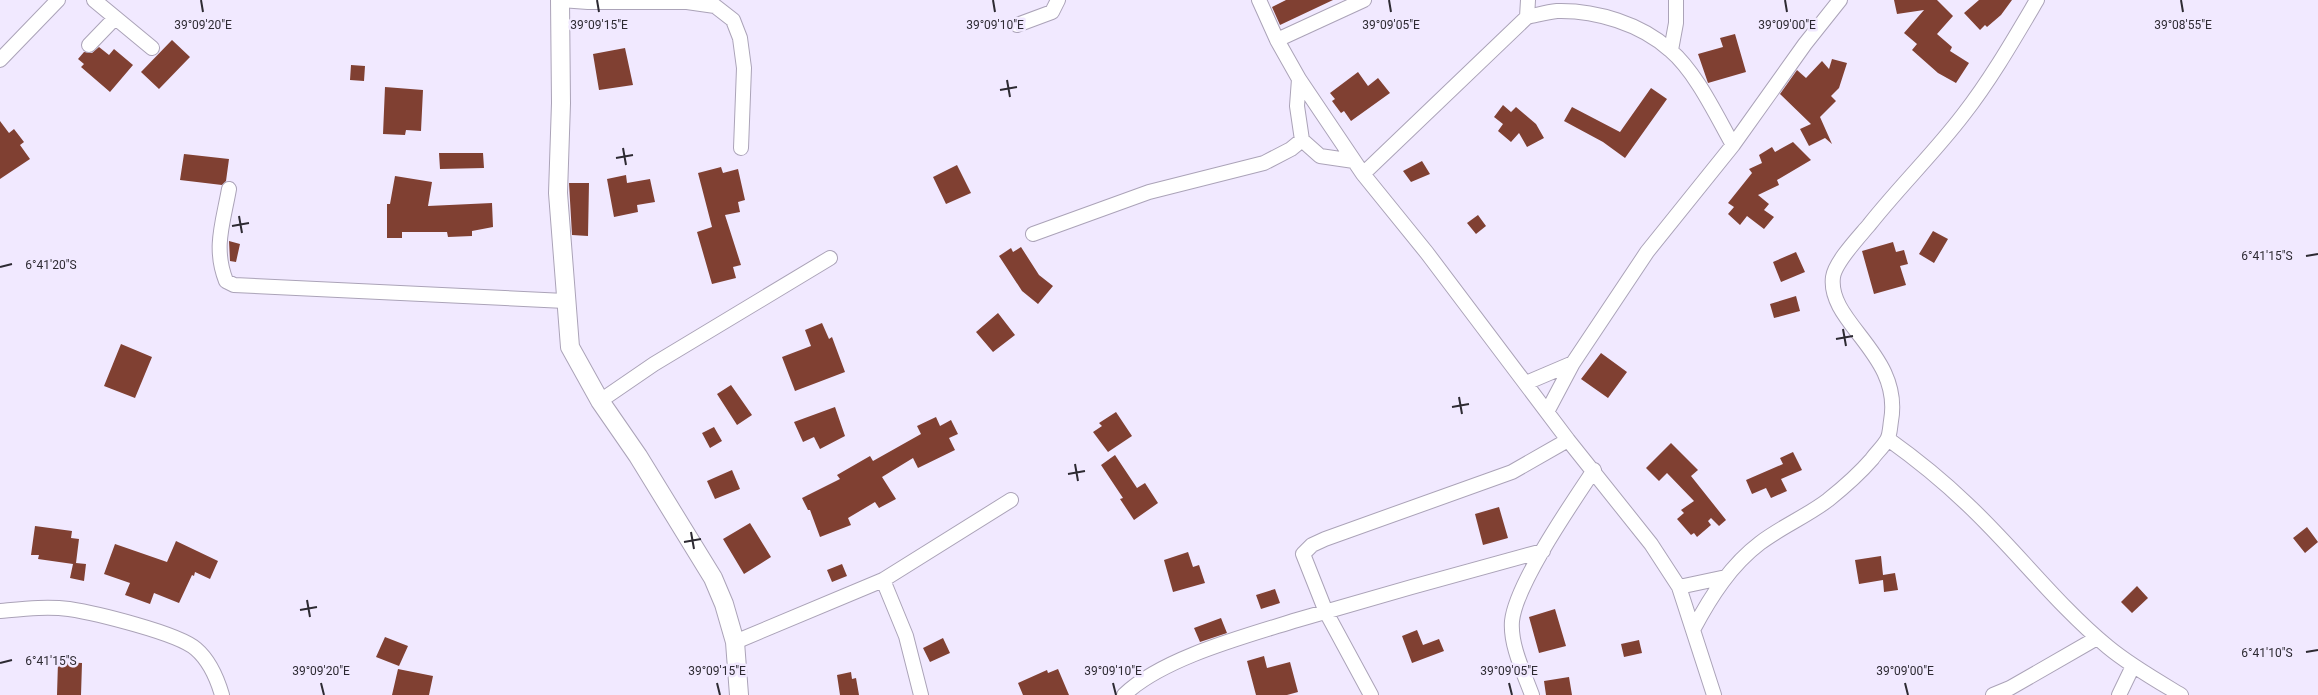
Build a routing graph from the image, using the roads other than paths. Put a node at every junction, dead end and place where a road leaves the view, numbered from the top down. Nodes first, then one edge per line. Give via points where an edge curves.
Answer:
1 (58, 0) edge
2 (94, 0) edge
3 (560, 0) edge
4 (1058, 0) edge
5 (1259, 0) edge
6 (1364, 0) edge
7 (1528, 0) edge
8 (1676, 0) edge
9 (1840, 0) edge
10 (2037, 0) edge
11 (1527, 17) junction
12 (115, 18) junction
13 (1017, 25) dead end
14 (1277, 40) junction
15 (89, 45) dead end
16 (152, 48) dead end
17 (1671, 50) junction
18 (0, 60) edge
19 (1299, 79) junction
20 (1302, 140) junction
21 (1732, 145) junction
22 (741, 148) dead end
23 (1354, 161) junction
24 (1363, 174) junction
25 (229, 189) dead end
26 (1033, 234) dead end
27 (830, 258) dead end
28 (565, 301) junction
29 (1573, 363) junction
30 (1526, 383) junction
31 (600, 401) junction
32 (1547, 412) junction
33 (1888, 439) junction
34 (1568, 440) junction
35 (1594, 470) junction
36 (1011, 500) dead end
37 (1543, 551) junction
38 (1726, 577) junction
39 (883, 580) junction
40 (1679, 587) junction
41 (0, 611) edge
42 (1326, 612) junction
43 (1694, 628) junction
44 (2097, 638) junction
45 (735, 642) junction
46 (2132, 666) junction
47 (222, 695) edge
48 (739, 695) edge
49 (921, 695) edge
50 (1124, 695) edge
51 (1371, 695) edge
52 (1532, 695) edge
53 (1714, 695) edge
54 (1993, 695) edge
55 (2118, 695) edge
56 (2181, 695) edge

1 - 18 street
2 - 12 street
3 - 22 street via 687,2 715,6 732,20 740,38 744,68
3 - 28 street via 558,193
4 - 13 street via 1052,12
5 - 14 street
6 - 14 street
7 - 11 street
8 - 17 street
9 - 21 street
10 - 33 street via 1963,115 1884,206 1833,275 1832,289 1838,305 1874,353 1888,378 1892,413
11 - 17 street via 1556,11 1613,20 1648,34
11 - 24 street
12 - 15 street
12 - 16 street
14 - 19 street
17 - 21 street via 1689,72
19 - 20 street via 1297,106
19 - 23 street
20 - 23 street via 1320,156
20 - 26 street via 1264,163 1149,192
21 - 29 street via 1647,252
23 - 24 street
24 - 30 street
25 - 28 street via 218,237 220,266 226,281 234,285
27 - 31 street via 654,364
28 - 31 street via 570,347
29 - 30 street
29 - 32 street
30 - 32 street
31 - 45 street via 713,578
32 - 34 street
33 - 38 street via 1864,468 1827,501 1759,544
33 - 44 street via 1968,504
34 - 35 street
34 - 42 street via 1512,472 1312,544 1303,554
35 - 37 street
35 - 40 street via 1651,544
36 - 39 street
37 - 42 street
37 - 52 street via 1516,606 1512,622 1514,640
38 - 40 street
38 - 43 street
39 - 45 street
39 - 49 street via 906,636
40 - 43 street
41 - 47 street via 68,609 139,625 172,637 195,647 207,661
42 - 50 street via 1242,637 1172,664
42 - 51 street
43 - 53 street
44 - 46 street
44 - 54 street
45 - 48 street
46 - 55 street
46 - 56 street

